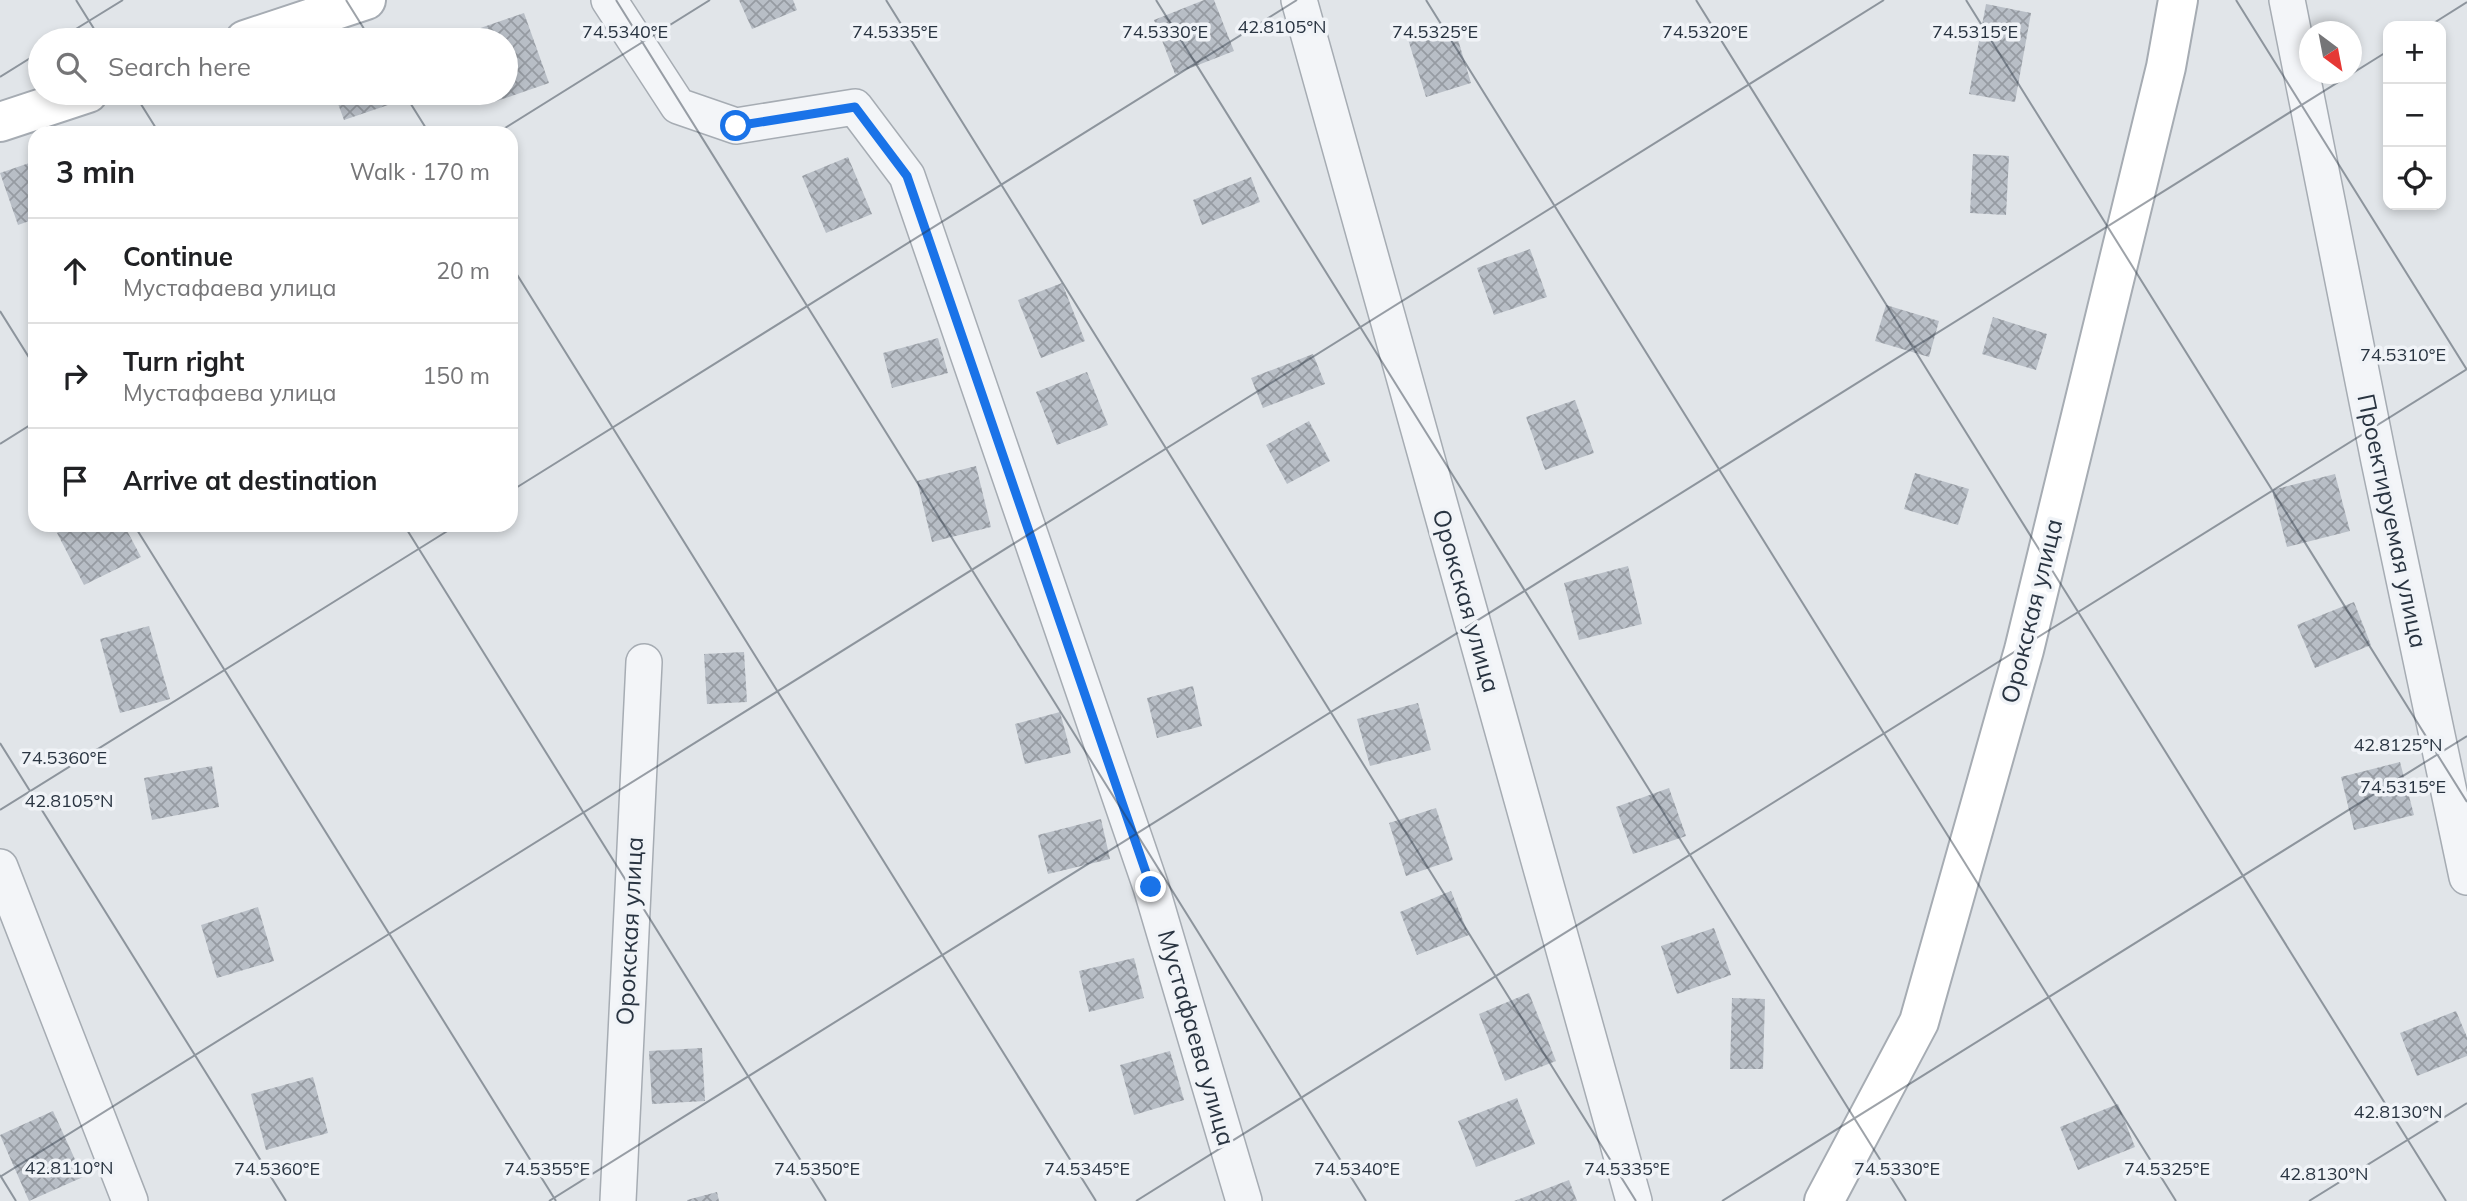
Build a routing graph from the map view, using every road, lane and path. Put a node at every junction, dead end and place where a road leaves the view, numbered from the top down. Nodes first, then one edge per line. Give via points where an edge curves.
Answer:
1 (366, 0) edge
2 (608, 0) edge
3 (1299, 0) edge
4 (2178, 0) edge
5 (2287, 0) edge
6 (282, 28) edge
7 (52, 105) edge
8 (0, 122) edge
9 (644, 662) dead end
10 (0, 867) edge
11 (2467, 877) edge
12 (130, 1201) edge
13 (618, 1201) edge
14 (1244, 1201) edge
15 (1634, 1201) edge
16 (1824, 1201) edge

1 - 6 street
2 - 14 street, Мустафаева улица via 678,106 736,126 855,107 907,176 1151,887
3 - 15 street, Орокская улица
4 - 16 street, Орокская улица via 2166,67 2024,650 1919,1023
5 - 11 street, Проектируемая улица
7 - 8 street
9 - 13 street, Орокская улица
10 - 12 street

